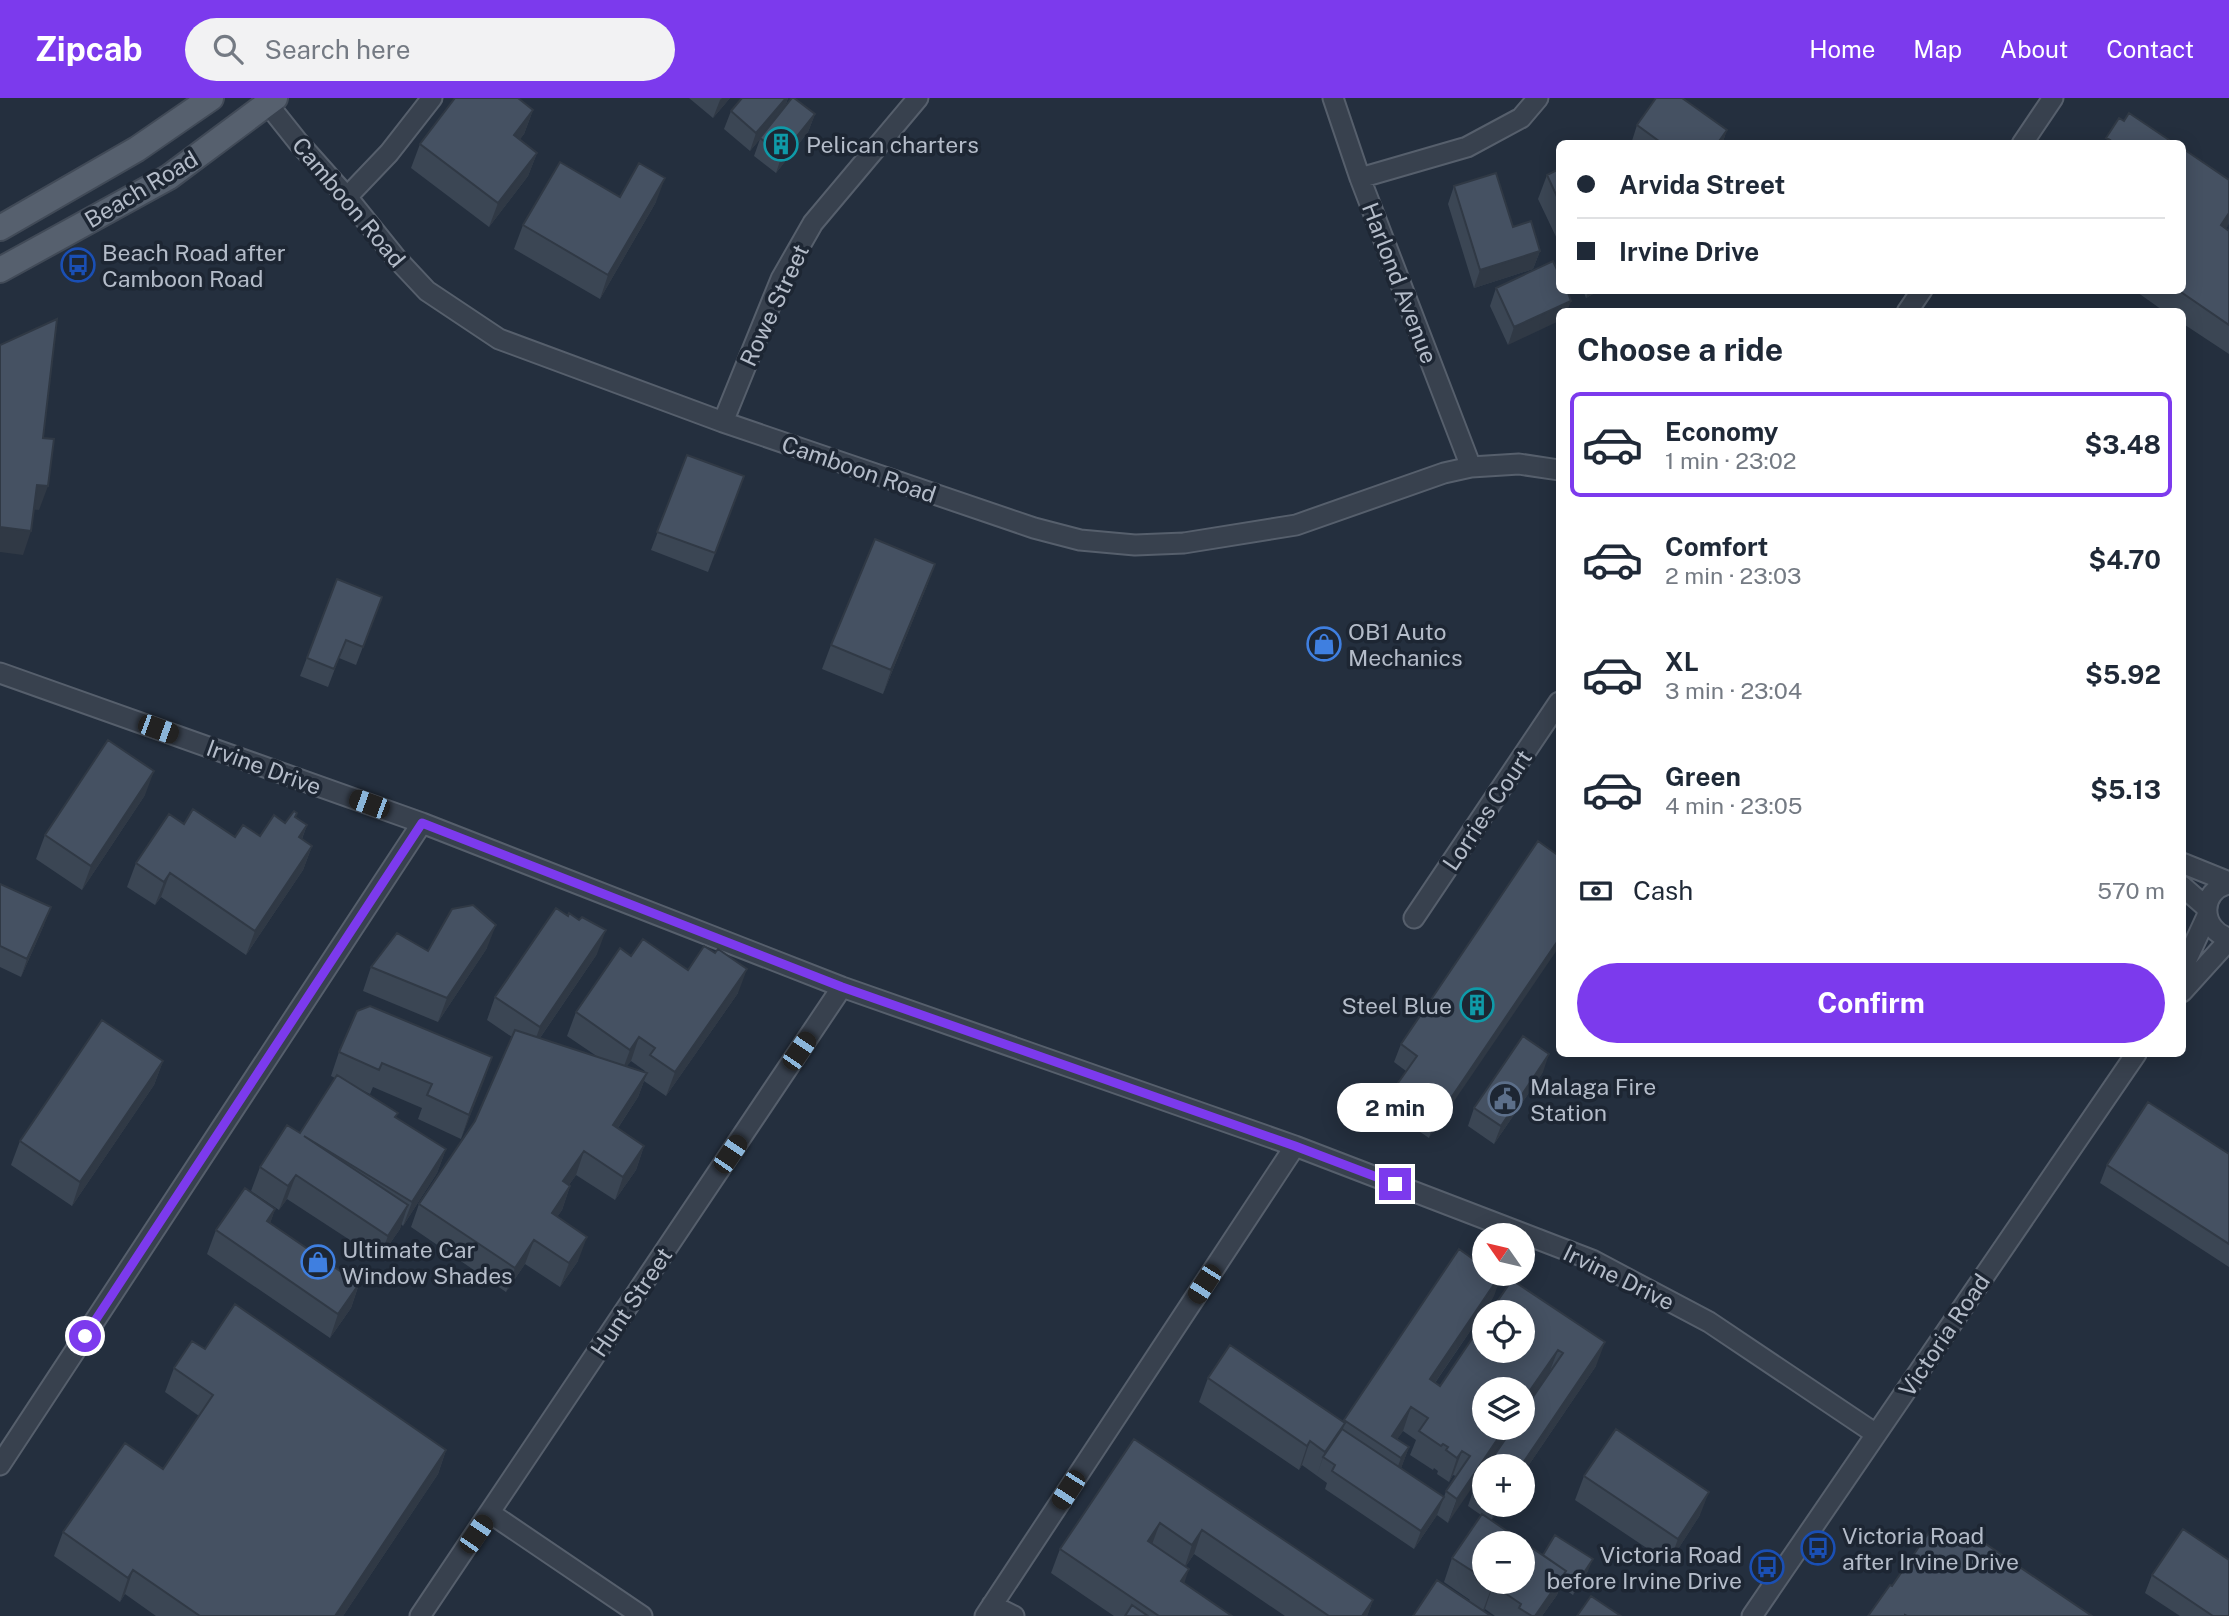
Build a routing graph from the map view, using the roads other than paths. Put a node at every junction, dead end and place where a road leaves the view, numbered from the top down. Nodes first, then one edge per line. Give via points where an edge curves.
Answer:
1 (211, 98) edge
2 (432, 98) edge
3 (918, 98) edge
4 (1333, 98) edge
5 (1538, 98) edge
6 (2053, 98) edge
7 (269, 100) edge
8 (2025, 140) edge
9 (1360, 178) junction
10 (347, 197) junction
11 (0, 228) edge
12 (0, 270) edge
13 (723, 422) junction
14 (1471, 467) junction
15 (1556, 470) edge
16 (0, 673) edge
17 (1556, 706) edge
18 (422, 823) junction
19 (2186, 865) edge
20 (2229, 883) edge
21 (2186, 890) edge
22 (2206, 912) junction
23 (1414, 918) dead end
24 (2229, 939) edge
25 (2186, 960) edge
26 (842, 987) junction
27 (2186, 987) edge
28 (2134, 1057) edge
29 (1295, 1146) junction
30 (1876, 1434) junction
31 (0, 1465) edge
32 (490, 1513) junction
33 (989, 1610) edge
34 (420, 1616) edge
35 (642, 1616) edge
36 (1014, 1616) edge
37 (1752, 1616) edge

1 - 11 main road, Beach Road via 137,149
2 - 10 street
3 - 13 street, Rowe Street via 813,223 781,279
4 - 9 street, Harlond Avenue
5 - 9 street via 1521,118 1467,147
6 - 8 street
7 - 10 street, Camboon Road via 298,142
7 - 12 main road, Beach Road via 169,177
9 - 14 street, Harlond Avenue
10 - 13 street, Camboon Road via 427,290 499,339
13 - 14 street, Camboon Road via 1034,528 1080,540 1135,545 1184,543 1296,525
14 - 15 street, Camboon Road via 1519,464
16 - 18 street, Irvine Drive
17 - 23 street, Lorries Court
18 - 26 street, Irvine Drive
18 - 31 street
19 - 20 street
20 - 22 street via 2214,891
21 - 22 street
22 - 24 street via 2210,925
22 - 25 street
24 - 27 street
26 - 29 street, Irvine Drive
26 - 32 street, Hunt Street
28 - 30 street, Victoria Road
29 - 30 street, Irvine Drive via 1592,1260 1709,1322
29 - 33 street
30 - 37 street, Victoria Road
32 - 34 street, Hunt Street
32 - 35 street
33 - 36 street

